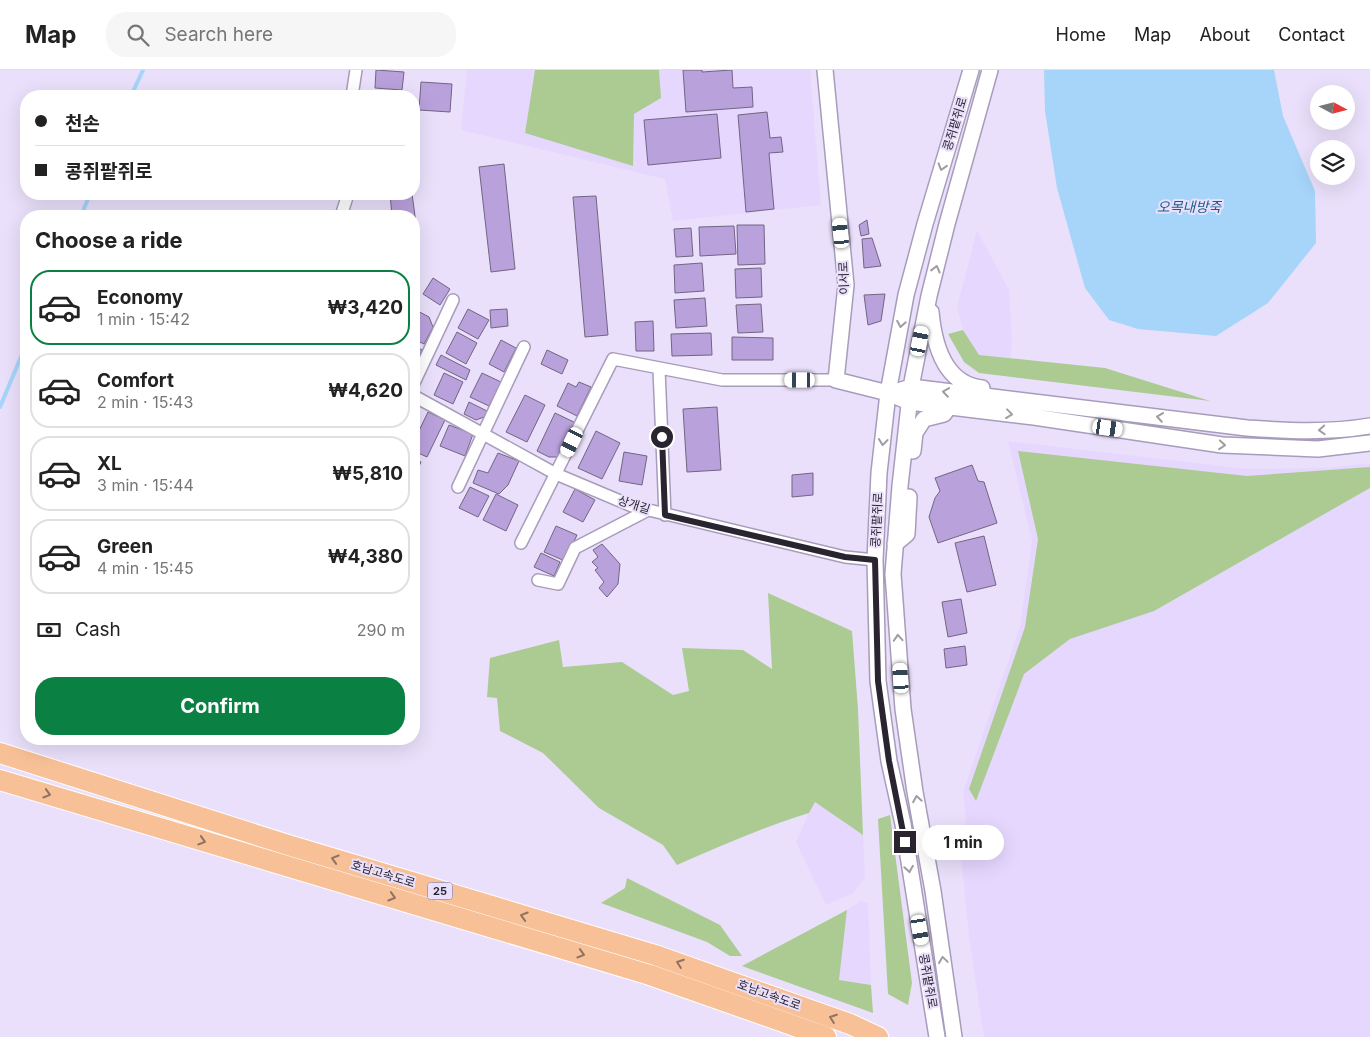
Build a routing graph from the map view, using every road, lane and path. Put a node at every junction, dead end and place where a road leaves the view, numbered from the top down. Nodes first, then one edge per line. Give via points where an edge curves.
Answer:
1 (356, 70) edge
2 (825, 70) edge
3 (971, 70) edge
4 (990, 70) edge
5 (353, 90) edge
6 (929, 296) junction
7 (453, 300) dead end
8 (524, 348) dead end
9 (660, 369) junction
10 (420, 370) edge
11 (836, 380) junction
12 (888, 393) junction
13 (910, 394) junction
14 (980, 396) junction
15 (420, 399) edge
16 (949, 407) junction
17 (1192, 422) junction
18 (1370, 426) edge
19 (482, 435) junction
20 (1190, 441) junction
21 (1370, 443) edge
22 (556, 474) junction
23 (458, 487) dead end
24 (648, 510) junction
25 (665, 515) junction
26 (521, 544) dead end
27 (895, 544) junction
28 (875, 560) junction
29 (538, 580) dead end
30 (0, 753) edge
31 (0, 780) edge
32 (826, 1037) edge
33 (878, 1037) edge
34 (937, 1037) edge
35 (954, 1037) edge

1 - 5 street
2 - 11 main road, 이서로 via 846,286
3 -> 12 main road, 콩쥐팥쥐로 via 906,295
6 -> 4 main road, 콩쥐팥쥐로
6 - 13 main road, 콩쥐팥쥐로
6 - 14 main road via 937,348 952,374 973,387 982,388
7 - 10 street
8 - 19 street
9 - 11 street via 722,380
9 - 22 street via 613,359
9 - 25 street
11 - 12 main road
12 - 13 main road
12 -> 28 main road, 콩쥐팥쥐로 via 879,473
14 -> 13 main road
13 - 16 main road
13 - 27 main road, 콩쥐팥쥐로
17 -> 14 main road
15 - 19 street, 상개길
16 -> 20 main road
16 - 27 main road via 944,414 924,419 915,433 908,534
18 -> 17 main road via 1298,432
17 - 20 main road
19 - 22 street, 상개길
19 - 23 street
20 -> 21 main road via 1297,449
22 - 24 street, 상개길
22 - 26 street
24 - 25 street, 상개길
24 - 29 street via 575,548 558,584
25 - 28 street, 상개길 via 845,557
35 -> 27 main road, 콩쥐팥쥐로 via 903,709 893,574
28 -> 34 main road, 콩쥐팥쥐로 via 876,643 889,761 903,824
33 -> 30 highway, 호남고속도로 / 25 via 850,1024 655,955 288,845
31 -> 32 highway, 호남고속도로 / 25 via 650,974

